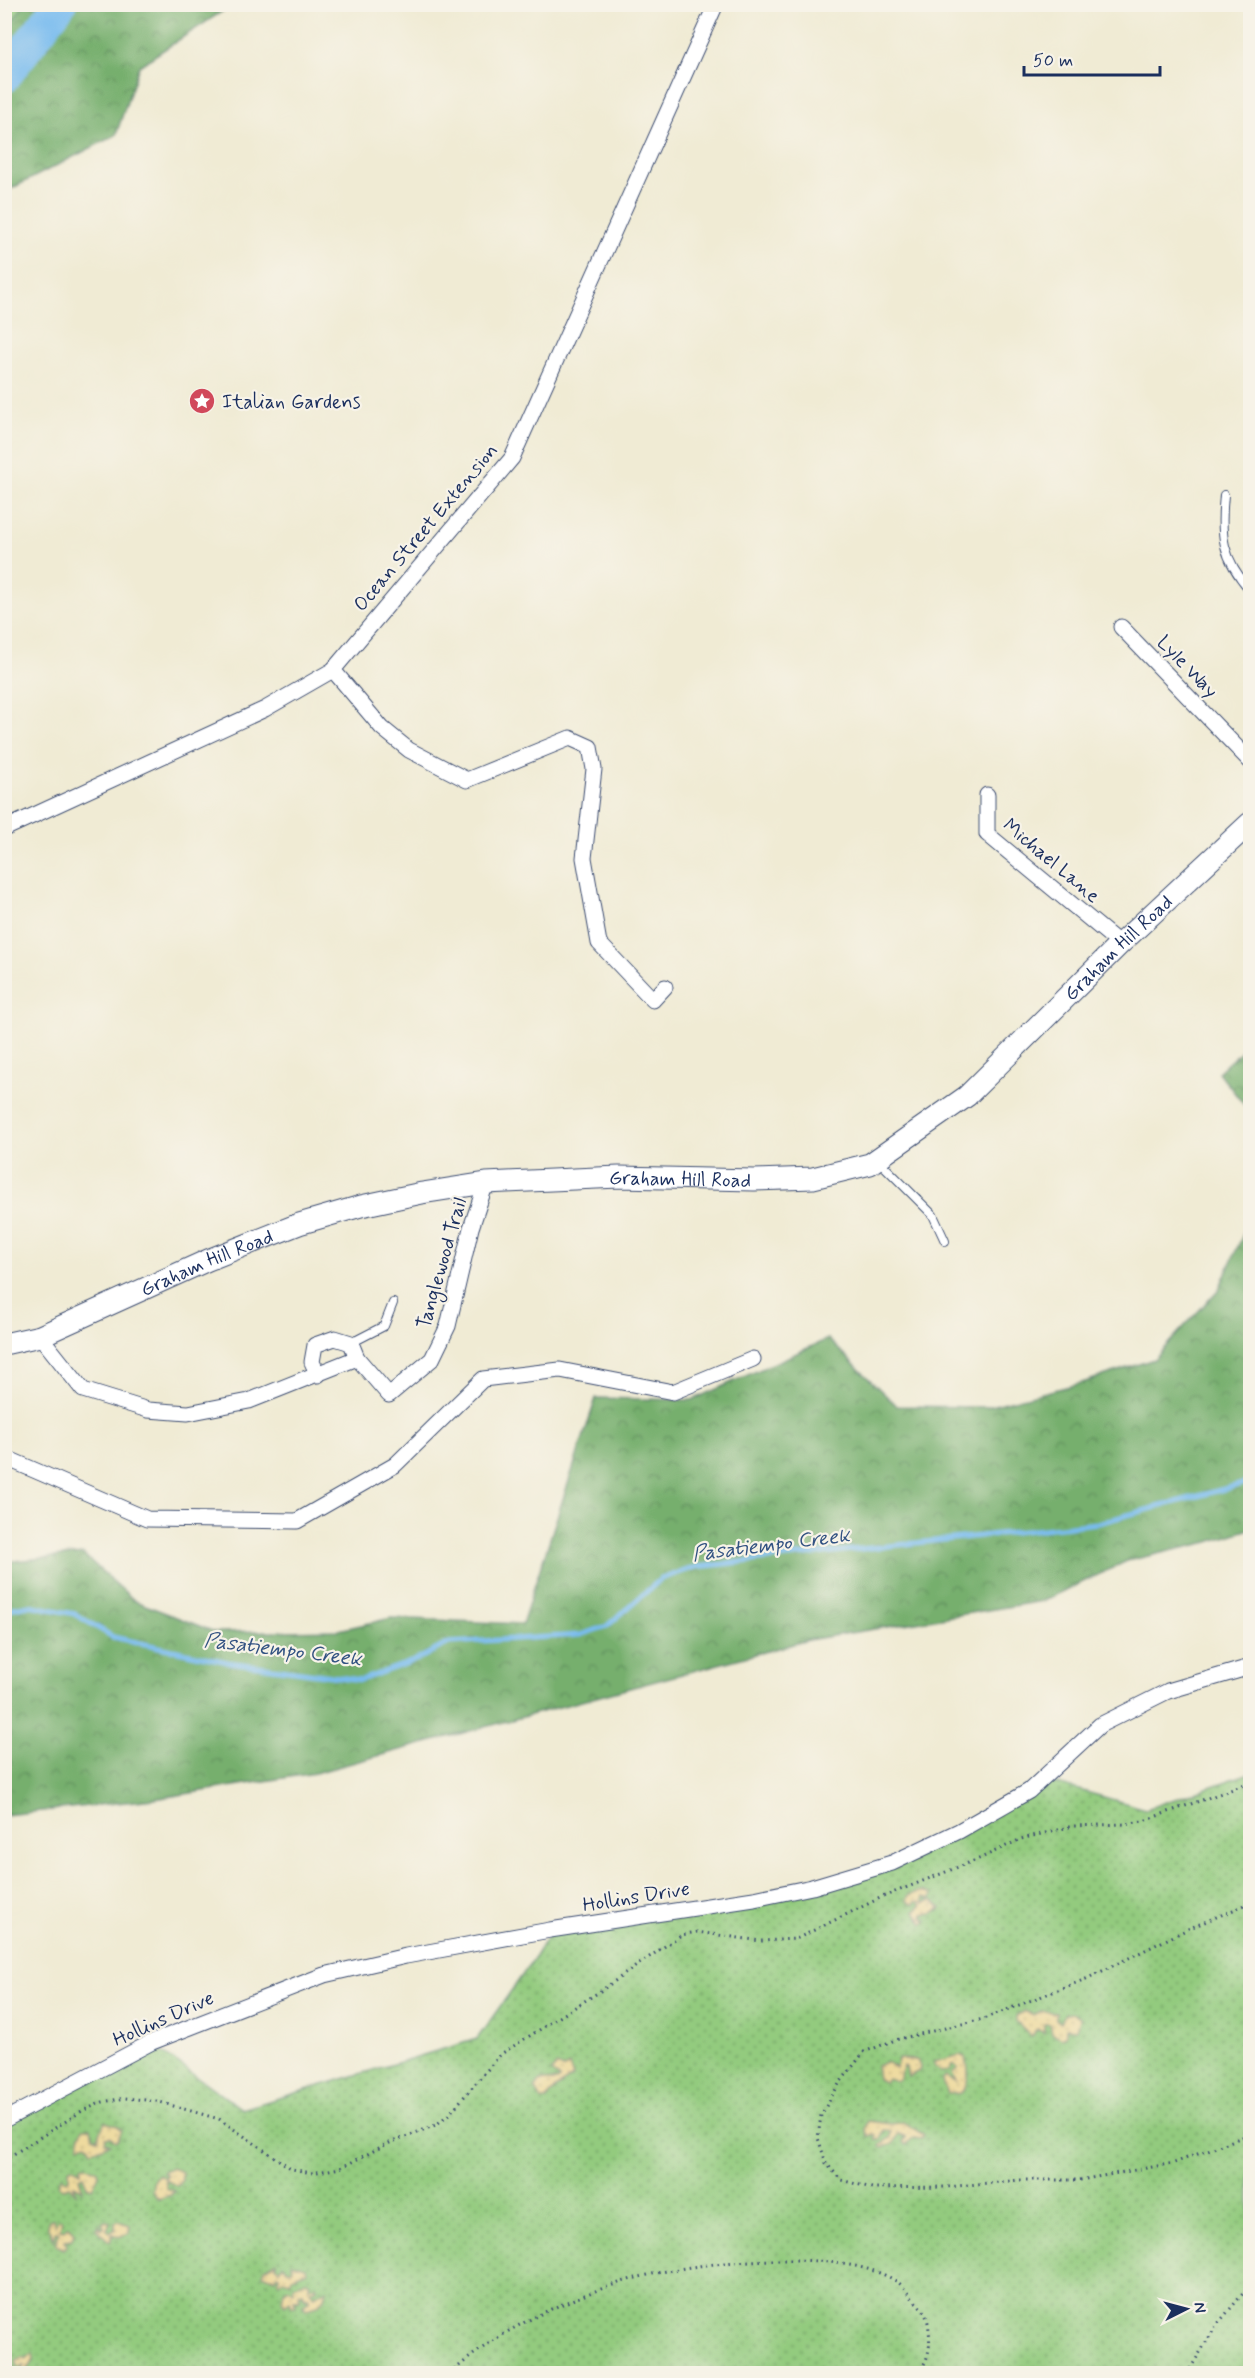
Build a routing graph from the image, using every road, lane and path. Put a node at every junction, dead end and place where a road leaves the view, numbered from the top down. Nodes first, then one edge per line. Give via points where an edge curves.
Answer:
1 (716, 4) edge
2 (1224, 495) dead end
3 (1251, 590) edge
4 (1120, 627) dead end
5 (333, 670) junction
6 (1251, 761) edge
7 (987, 795) dead end
8 (1251, 824) edge
9 (4, 829) edge
10 (1120, 944) junction
11 (665, 987) dead end
12 (877, 1159) junction
13 (486, 1183) junction
14 (945, 1241) dead end
15 (393, 1303) dead end
16 (40, 1336) junction
17 (351, 1343) junction
18 (4, 1344) edge
19 (357, 1358) junction
20 (753, 1359) dead end
21 (318, 1375) junction
22 (4, 1456) edge
23 (1251, 1667) edge
24 (1251, 1783) edge
25 (1251, 1903) edge
26 (4, 2120) edge
27 (1251, 2133) edge
28 (4, 2160) edge
29 (1251, 2285) edge
30 (450, 2373) edge
31 (916, 2373) edge
32 (1187, 2373) edge

1 - 5 street, Ocean Street Extension via 512,458
2 - 3 lane via 1223,543 1228,558
4 - 6 street, Lyle Way
5 - 9 street, Ocean Street Extension via 265,709
5 - 11 street via 382,728 400,743 467,780 570,738 590,747 594,770 584,858 599,943 653,1000
7 - 10 street, Michael Lane via 987,834
8 - 10 main road, Graham Hill Road
10 - 12 main road, Graham Hill Road via 967,1096
12 - 13 main road, Graham Hill Road via 813,1178 619,1177
12 - 14 lane via 933,1215
13 - 16 main road, Graham Hill Road via 360,1206 299,1224 208,1260
13 - 19 street, Tanglewood Trail via 448,1326 432,1359 389,1395
15 - 17 lane via 384,1326
16 - 18 main road, Graham Hill Road
16 - 21 street via 83,1390 148,1410 188,1413 249,1401
17 - 19 street
17 - 21 street via 335,1338 315,1345 312,1362
19 - 21 street
20 - 22 street via 673,1392 560,1370 483,1379 394,1465 297,1521 147,1519
23 - 26 street, Hollins Drive via 1168,1691 1100,1725 1029,1791 892,1863 812,1887 754,1899 539,1932 324,1975 152,2042
24 - 28 path via 1143,1821 1073,1826 1028,1836 880,1898 796,1939 760,1941 697,1932 681,1935 501,2054 436,2125 340,2168 311,2173 292,2169 219,2118 156,2101 125,2098 82,2111
25 - 27 path via 1086,1979 983,2019 895,2040 864,2052 821,2115 818,2138 826,2163 841,2180 872,2188 1090,2179 1174,2163
29 - 32 path via 1216,2326
30 - 31 path via 496,2338 620,2283 658,2271 782,2260 857,2266 899,2283 926,2314 930,2334 928,2355

